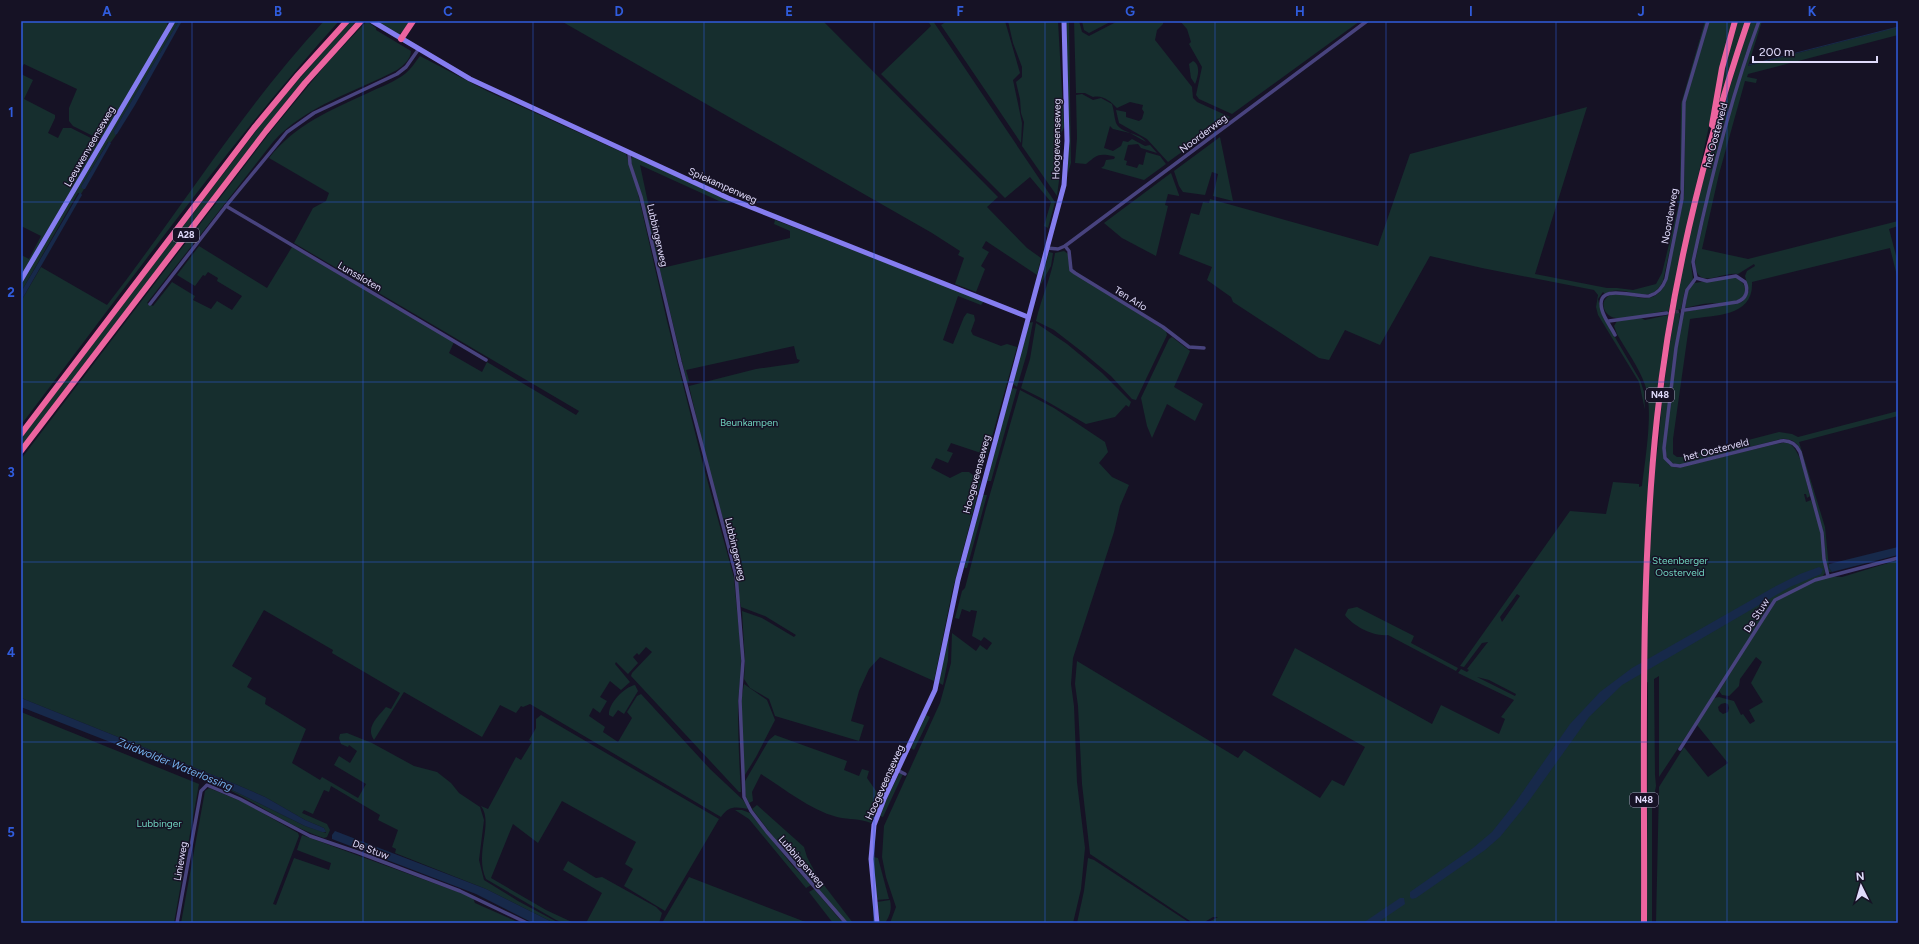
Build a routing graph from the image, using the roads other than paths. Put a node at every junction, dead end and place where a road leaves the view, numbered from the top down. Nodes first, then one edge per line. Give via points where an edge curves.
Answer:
1 (173, 21) edge
2 (346, 21) edge
3 (372, 21) edge
4 (412, 21) edge
5 (1064, 21) edge
6 (1367, 21) edge
7 (1708, 21) edge
8 (1735, 21) edge
9 (1748, 21) edge
10 (1759, 21) edge
11 (360, 22) edge
12 (401, 39) junction
13 (418, 50) junction
14 (1710, 140) junction
15 (629, 152) junction
16 (226, 206) junction
17 (1066, 246) junction
18 (1047, 248) junction
19 (1696, 278) junction
20 (21, 280) edge
21 (150, 304) dead end
22 (1685, 310) tunnel mouth
23 (1667, 313) tunnel mouth
24 (1028, 317) junction
25 (1609, 322) junction
26 (1615, 334) dead end
27 (1204, 348) dead end
28 (486, 360) dead end
29 (21, 434) edge
30 (21, 451) edge
31 (1898, 558) edge
32 (1828, 576) junction
33 (1680, 750) dead end
34 (897, 770) junction
35 (905, 774) dead end
36 (211, 786) joint
37 (177, 923) edge
38 (527, 923) edge
39 (846, 923) edge
40 (877, 923) edge
41 (1644, 923) edge

1 - 20 main road, Leeuwenveenseweg
2 - 29 highway, A28 via 258,123
3 - 12 main road, Spiekampenweg
4 - 12 highway
5 - 18 main road, Hoogeveenseweg via 1066,166
6 - 17 street, Noorderweg
7 - 25 street, Noorderweg via 1684,102 1682,199 1666,279 1659,290 1651,295 1616,292 1608,294 1602,300 1602,306
8 - 14 highway, N48 via 1722,68
9 - 14 highway, N48
10 - 19 street, het Oosterveld via 1716,162 1693,264
11 - 30 highway, A28 via 268,128
12 - 13 main road, Spiekampenweg
13 - 15 main road, Spiekampenweg via 470,79
13 - 16 street via 406,67 395,76 314,113 294,127
14 - 41 highway, N48 via 1678,278 1658,410 1648,529
15 - 24 main road, Spiekampenweg via 777,219
15 - 39 street, Lubbingerweg via 705,464 736,575 743,661 740,701 744,797 767,832
16 - 21 street
16 - 28 street, Lunssloten
17 - 18 street via 1058,249
17 - 27 street, Ten Arlo via 1071,268 1076,273 1163,327 1189,347
18 - 24 main road, Hoogeveenseweg
19 - 22 street via 1708,281 1736,276 1745,282 1746,294 1736,302
19 - 32 street, het Oosterveld via 1687,290 1678,332 1665,434 1666,458 1672,465 1680,466 1781,441 1793,443 1800,452 1822,530
23 - 25 street
24 - 34 main road, Hoogeveenseweg via 958,580 935,690
25 - 26 street, Noorderweg
31 - 32 street, De Stuw
32 - 33 street, De Stuw via 1795,589 1773,602
34 - 35 street
34 - 40 main road, Hoogeveenseweg via 878,812 872,837 872,881
36 - 37 street, Linieweg via 204,786 201,791
36 - 38 street, De Stuw via 310,836 460,891

